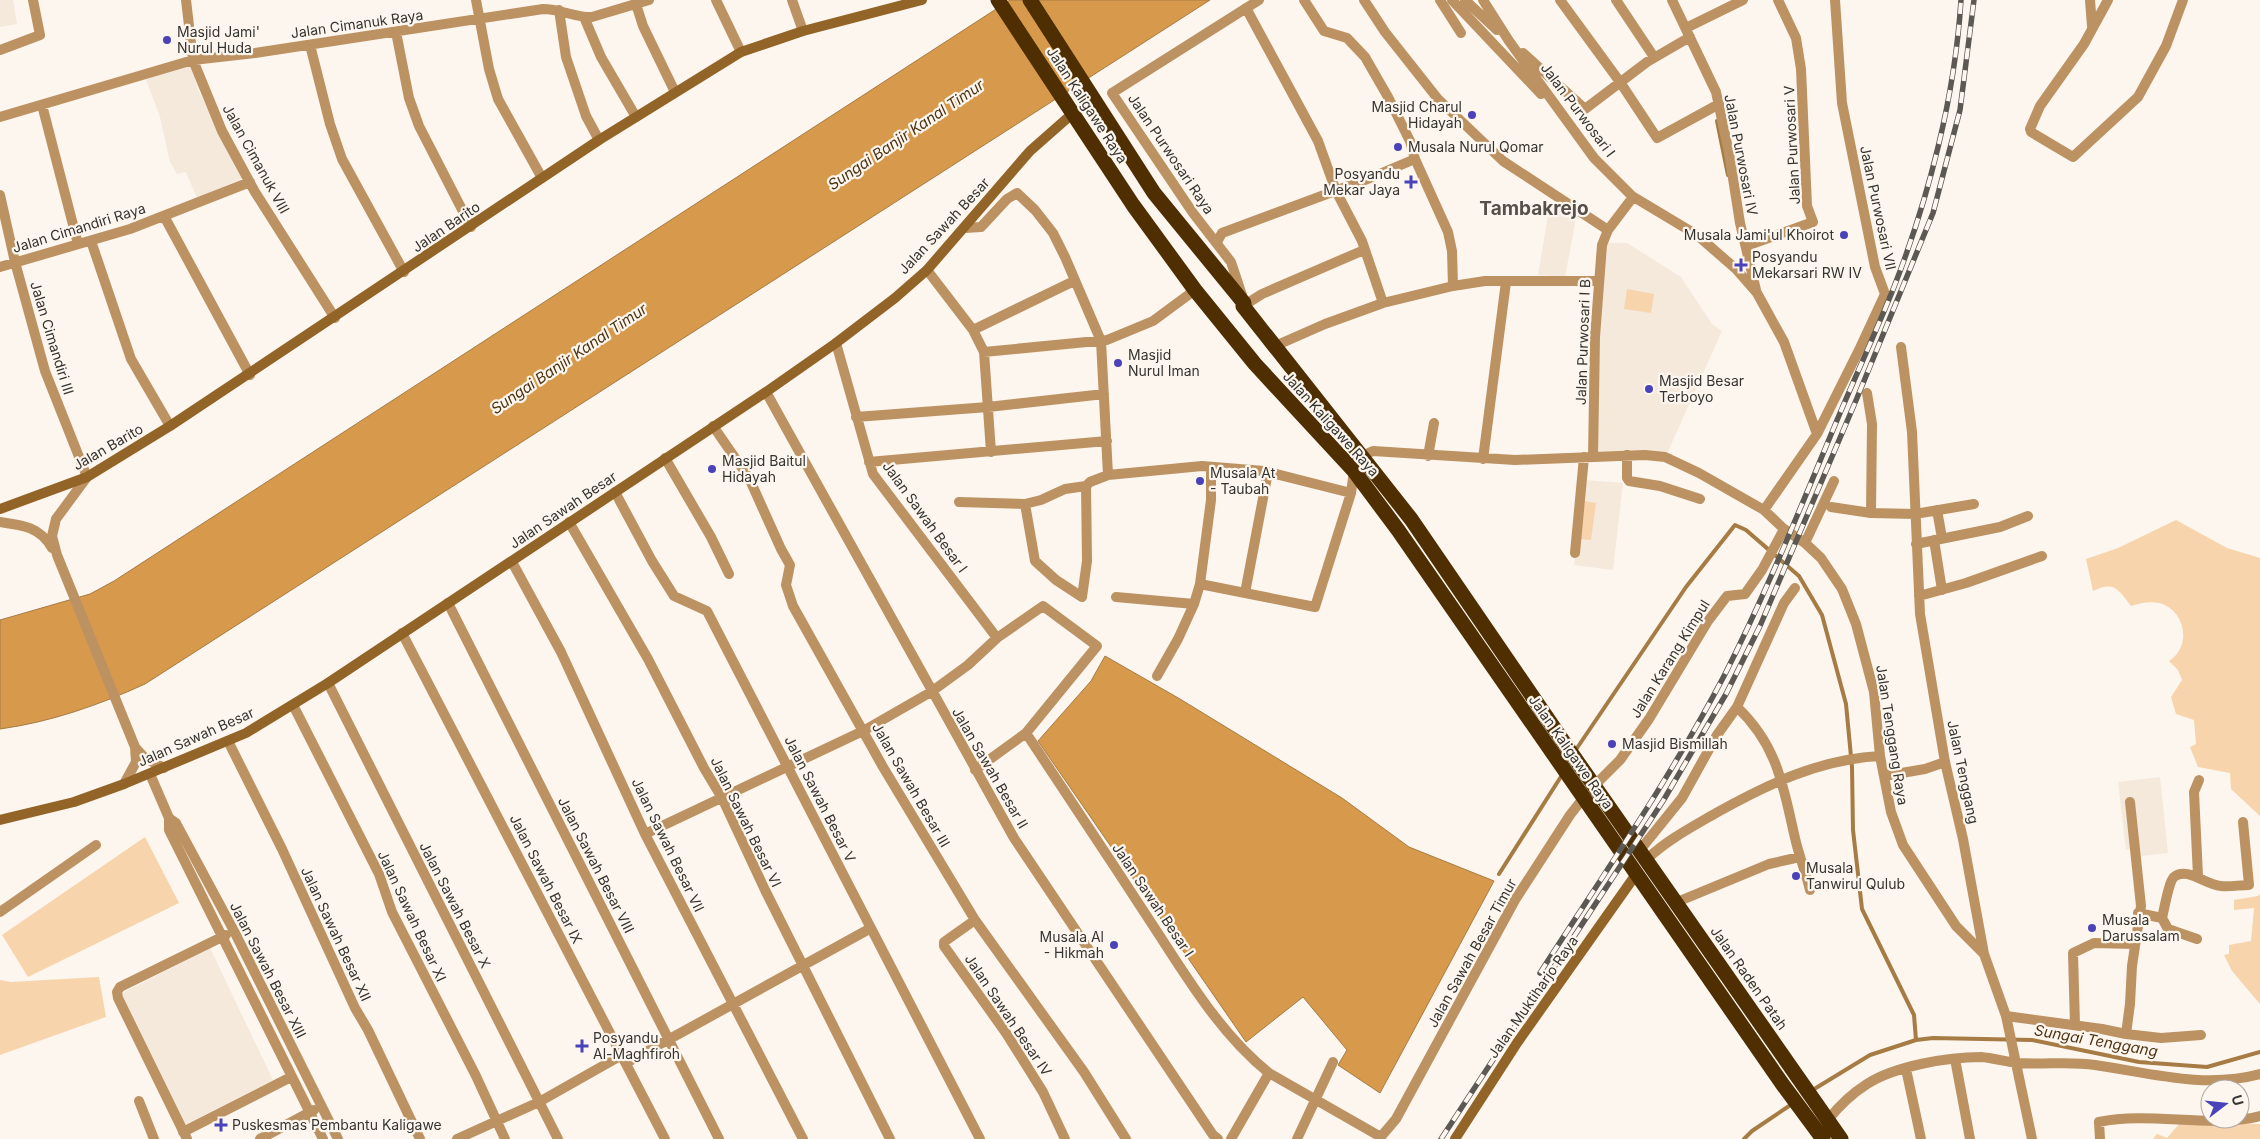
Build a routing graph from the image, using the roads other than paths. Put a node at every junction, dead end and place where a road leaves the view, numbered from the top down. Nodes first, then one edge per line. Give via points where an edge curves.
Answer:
1 (33, 0) edge
2 (186, 0) edge
3 (476, 0) edge
4 (649, 0) edge
5 (716, 0) edge
6 (792, 0) edge
7 (922, 0) edge
8 (998, 0) edge
9 (1030, 0) edge
10 (1259, 0) edge
11 (1304, 0) edge
12 (1364, 0) edge
13 (1440, 0) edge
14 (1452, 0) edge
15 (1465, 0) edge
16 (1483, 0) edge
17 (1560, 0) edge
18 (1616, 0) edge
19 (1672, 0) edge
20 (1742, 0) edge
21 (1778, 0) edge
22 (1835, 0) edge
23 (2090, 0) edge
24 (2108, 0) edge
25 (2184, 0) edge
26 (636, 4) junction
27 (1246, 8) junction
28 (559, 10) junction
29 (584, 17) junction
30 (480, 20) junction
31 (2092, 26) junction
32 (803, 31) junction
33 (396, 32) junction
34 (1461, 33) dead end
35 (1687, 36) junction
36 (310, 45) junction
37 (0, 50) edge
38 (741, 52) junction
39 (1654, 58) junction
40 (193, 60) junction
41 (1620, 82) junction
42 (675, 92) junction
43 (42, 105) junction
44 (1715, 106) junction
45 (1072, 114) junction
46 (0, 117) edge
47 (636, 117) junction
48 (1567, 122) junction
49 (598, 140) junction
50 (1415, 159) junction
51 (542, 178) junction
52 (250, 182) junction
53 (1336, 191) junction
54 (0, 194) edge
55 (1633, 196) junction
56 (164, 216) junction
57 (471, 227) junction
58 (965, 228) junction
59 (1608, 230) junction
60 (91, 240) junction
61 (1217, 242) junction
62 (78, 244) junction
63 (1746, 246) junction
64 (1364, 250) junction
65 (15, 262) junction
66 (0, 267) edge
67 (927, 270) junction
68 (404, 272) junction
69 (1074, 281) junction
70 (1599, 281) junction
71 (1506, 282) junction
72 (1453, 286) junction
73 (1195, 290) junction
74 (1757, 293) junction
75 (1383, 303) junction
76 (1244, 304) junction
77 (335, 318) junction
78 (972, 330) junction
79 (1101, 341) junction
80 (836, 343) junction
81 (1275, 346) junction
82 (1901, 347) dead end
83 (984, 352) junction
84 (250, 375) junction
85 (766, 392) junction
86 (1867, 393) dead end
87 (1104, 394) junction
88 (988, 407) junction
89 (856, 417) junction
90 (1434, 423) dead end
91 (170, 426) junction
92 (713, 426) junction
93 (1817, 434) junction
94 (1106, 441) junction
95 (991, 452) junction
96 (1627, 455) junction
97 (1362, 456) junction
98 (1428, 456) junction
99 (1589, 457) junction
100 (664, 458) junction
101 (1483, 459) junction
102 (869, 462) junction
103 (1211, 467) junction
104 (1354, 471) junction
105 (1268, 472) junction
106 (1108, 475) junction
107 (87, 477) junction
108 (1834, 481) dead end
109 (1086, 486) junction
110 (615, 492) junction
111 (1351, 493) junction
112 (1700, 499) dead end
113 (959, 502) dead end
114 (1025, 504) junction
115 (1974, 504) dead end
116 (1831, 507) dead end
117 (0, 509) edge
118 (1764, 510) junction
119 (1937, 510) junction
120 (1871, 513) junction
121 (1915, 514) junction
122 (2028, 516) dead end
123 (0, 522) edge
124 (569, 522) junction
125 (1786, 531) junction
126 (1938, 539) junction
127 (1805, 543) junction
128 (1916, 544) junction
129 (1574, 553) dead end
130 (56, 555) junction
131 (2042, 556) dead end
132 (512, 562) junction
133 (729, 574) dead end
134 (1200, 584) junction
135 (1795, 588) dead end
136 (1942, 590) junction
137 (1245, 593) junction
138 (1919, 596) junction
139 (1116, 597) dead end
140 (448, 603) junction
141 (1194, 604) junction
142 (402, 633) junction
143 (997, 638) junction
144 (1157, 676) dead end
145 (328, 683) junction
146 (932, 692) junction
147 (293, 705) junction
148 (1737, 707) junction
149 (863, 731) junction
150 (1026, 733) junction
151 (228, 741) junction
152 (135, 747) junction
153 (1880, 756) junction
154 (1945, 762) junction
155 (788, 767) junction
156 (164, 768) junction
157 (975, 770) junction
158 (150, 774) junction
159 (1884, 776) junction
160 (1782, 778) junction
161 (2199, 780) dead end
162 (124, 784) junction
163 (1596, 787) junction
164 (722, 798) junction
165 (1583, 798) junction
166 (2130, 802) dead end
167 (168, 818) junction
168 (0, 820) edge
169 (2243, 822) dead end
170 (645, 834) junction
171 (1630, 835) joint
172 (96, 844) dead end
173 (1647, 850) junction
174 (1800, 857) junction
175 (1637, 873) junction
176 (2198, 876) junction
177 (1810, 890) dead end
178 (1677, 902) junction
179 (0, 912) edge
180 (2138, 913) junction
181 (2162, 918) junction
182 (975, 920) junction
183 (871, 928) junction
184 (234, 931) junction
185 (221, 937) junction
186 (2197, 939) dead end
187 (2134, 944) junction
188 (1984, 954) junction
189 (802, 965) junction
190 (734, 1005) junction
191 (1756, 1017) junction
192 (2007, 1020) junction
193 (2075, 1025) junction
194 (1742, 1026) junction
195 (2126, 1034) junction
196 (2201, 1035) dead end
197 (669, 1039) junction
198 (624, 1059) junction
199 (1955, 1059) junction
200 (2017, 1061) junction
201 (1333, 1062) dead end
202 (1906, 1069) junction
203 (1270, 1073) junction
204 (2260, 1074) edge
205 (291, 1076) junction
206 (1316, 1100) junction
207 (139, 1101) dead end
208 (539, 1102) junction
209 (322, 1106) junction
210 (309, 1112) junction
211 (2260, 1116) edge
212 (496, 1120) junction
213 (1824, 1127) edge
214 (185, 1136) edge
215 (1380, 1138) edge
216 (154, 1139) edge
217 (260, 1139) edge
218 (323, 1139) edge
219 (338, 1139) edge
220 (420, 1139) edge
221 (457, 1139) edge
222 (505, 1139) edge
223 (558, 1139) edge
224 (665, 1139) edge
225 (719, 1139) edge
226 (803, 1139) edge
227 (890, 1139) edge
228 (980, 1139) edge
229 (1065, 1139) edge
230 (1126, 1139) edge
231 (1218, 1139) edge
232 (1231, 1139) edge
233 (1297, 1139) edge
234 (1455, 1139) edge
235 (1841, 1139) edge
236 (1921, 1139) edge
237 (1970, 1139) edge
238 (2032, 1139) edge
239 (2100, 1139) edge

1 - 37 street via 39,36
2 - 40 street, Jalan Cimanuk VIII
3 - 30 street
4 - 26 street
5 - 38 street
6 - 32 street
7 - 32 street, Jalan Barito
8 - 45 highway, Jalan Kaligawe Raya
9 - 76 highway, Jalan Kaligawe Raya via 1154,193
10 - 27 street, Jalan Purwosari Raya
11 - 50 street via 1324,31 1347,38 1364,57 1388,97 1410,141
12 - 59 street via 1438,99 1503,161
13 - 34 street
14 - 48 street
15 - 41 street via 1585,110
16 - 48 street, Jalan Purwosari I
17 - 41 street
18 - 39 street
19 - 35 street, Jalan Purwosari IV
20 - 35 street
21 - 63 street, Jalan Purwosari V via 1796,38 1801,69 1807,206 1813,222
22 - 93 street, Jalan Purwosari VII via 1842,103 1875,268 1885,294
23 - 31 street
24 - 31 street
25 - 31 street via 2166,46 2138,97 2073,157 2030,129 2040,106
26 - 29 street
26 - 42 street via 643,26
27 - 53 street via 1318,141
27 - 61 street, Jalan Purwosari Raya via 1112,93 1193,213
28 - 29 street, Jalan Cimanuk Raya
28 - 30 street, Jalan Cimanuk Raya via 544,9
28 - 49 street via 566,57 586,116
29 - 47 street via 601,57
30 - 33 street, Jalan Cimanuk Raya
30 - 51 street via 498,98
32 - 38 street, Jalan Barito
33 - 36 street, Jalan Cimanuk Raya
33 - 57 street via 408,98
35 - 39 street
35 - 44 street, Jalan Purwosari IV via 1716,92
36 - 40 street, Jalan Cimanuk Raya
36 - 68 street via 342,158
38 - 42 street, Jalan Barito
39 - 41 street
40 - 43 street, Jalan Cimanuk Raya
40 - 52 street, Jalan Cimanuk VIII via 222,131
41 - 44 street via 1657,138
42 - 47 street, Jalan Barito
43 - 46 street, Jalan Cimanuk Raya
43 - 62 street
44 - 63 street, Jalan Purwosari IV
45 - 58 street, Jalan Sawah Besar via 1030,151
45 - 73 highway, Jalan Kaligawe Raya
47 - 49 street, Jalan Barito
48 - 55 street, Jalan Purwosari I via 1594,158
49 - 51 street, Jalan Barito
50 - 53 street
50 - 72 street via 1448,232
51 - 57 street, Jalan Barito
52 - 56 street, Jalan Cimandiri Raya
52 - 77 street, Jalan Cimanuk VIII
53 - 61 street via 1222,232
53 - 64 street
54 - 65 street, Jalan Cimandiri III
55 - 59 street, Jalan Purwosari I B
55 - 74 street, Jalan Purwosari I via 1697,235 1736,269
56 - 60 street, Jalan Cimandiri Raya
56 - 84 street
57 - 68 street, Jalan Barito
58 - 67 street, Jalan Sawah Besar
58 - 69 street via 981,227 1017,193 1053,233
59 - 70 street, Jalan Purwosari I B via 1602,245
60 - 62 street, Jalan Cimandiri Raya
60 - 91 street via 131,359
61 - 76 street, Jalan Purwosari Raya via 1232,262
62 - 65 street, Jalan Cimandiri Raya
63 - 74 street, Jalan Purwosari IV
64 - 75 street
64 - 76 street
65 - 66 street, Jalan Cimandiri Raya
65 - 107 street, Jalan Cimandiri III via 45,371
67 - 78 street
67 - 80 street, Jalan Sawah Besar
68 - 77 street, Jalan Barito
69 - 78 street
69 - 79 street
70 - 71 street
70 - 99 street, Jalan Purwosari I B
71 - 72 street via 1485,281
71 - 101 street
72 - 75 street
73 - 79 street via 1153,321
73 - 104 highway, Jalan Kaligawe Raya via 1255,364
74 - 93 street, Jalan Purwosari I via 1784,342
75 - 81 street
76 - 81 highway, Jalan Kaligawe Raya
77 - 84 street, Jalan Barito
78 - 83 street
79 - 83 street
79 - 87 street
80 - 85 street, Jalan Sawah Besar
80 - 89 street, Jalan Sawah Besar I
81 - 97 highway, Jalan Kaligawe Raya
82 - 121 street, Jalan Tenggang via 1912,432
83 - 88 street
84 - 91 street, Jalan Barito
85 - 92 street, Jalan Sawah Besar
85 - 146 street, Jalan Sawah Besar II
86 - 120 street via 1872,424
87 - 88 street
87 - 94 street
88 - 89 street
88 - 95 street
89 - 102 street, Jalan Sawah Besar I
90 - 98 street
91 - 107 street, Jalan Barito
92 - 100 street, Jalan Sawah Besar
92 - 149 street, Jalan Sawah Besar III via 749,478 790,565 786,585 794,606
93 - 118 street, Jalan Purwosari VII
94 - 95 street
94 - 106 street
95 - 102 street
96 - 99 street, Jalan Tenggang Raya
96 - 112 street via 1629,480
96 - 118 street, Jalan Tenggang Raya via 1665,457
97 - 98 street, Jalan Tenggang Raya via 1374,451
97 - 104 street
97 - 163 highway, Jalan Kaligawe Raya via 1411,519
98 - 101 street, Jalan Tenggang Raya
99 - 101 street, Jalan Tenggang Raya
99 - 129 street, Jalan Purwosari I B
100 - 110 street, Jalan Sawah Besar
100 - 133 street
102 - 143 street, Jalan Sawah Besar I via 873,474
103 - 105 street
103 - 106 street
103 - 134 street via 1211,500
104 - 111 street
104 - 165 highway, Jalan Kaligawe Raya
105 - 111 street
105 - 137 street
106 - 109 street
107 - 117 street, Jalan Barito
107 - 130 street via 56,519 52,536
108 - 127 street
109 - 114 street via 1065,489
109 - 114 street via 1087,561 1082,596 1056,580 1035,560
110 - 124 street, Jalan Sawah Besar
110 - 155 street, Jalan Sawah Besar V via 674,596 707,611
111 - 137 street via 1315,607
113 - 114 street
115 - 119 street
116 - 120 street
118 - 125 street, Jalan Tenggang Raya
119 - 121 street
119 - 126 street
120 - 121 street
121 - 128 street, Jalan Tenggang
122 - 126 street via 2000,527
123 - 130 street via 20,524 38,531 48,540
124 - 132 street, Jalan Sawah Besar
124 - 164 street, Jalan Sawah Besar VI via 648,659
125 - 127 street, Jalan Tenggang Raya
125 - 163 street, Jalan Karang Kimpul via 1745,594 1728,596 1723,602 1649,719
126 - 128 street
126 - 136 street
127 - 153 street, Jalan Tenggang Raya via 1821,558 1842,589 1856,624 1874,692
128 - 138 street, Jalan Tenggang
130 - 152 street
131 - 136 street
132 - 140 street, Jalan Sawah Besar
132 - 170 street, Jalan Sawah Besar VII via 561,652
134 - 137 street
134 - 141 street
135 - 148 street via 1784,603
136 - 138 street
138 - 154 street, Jalan Tenggang
139 - 141 street
140 - 142 street, Jalan Sawah Besar
140 - 197 street, Jalan Sawah Besar VIII
141 - 144 street
142 - 145 street, Jalan Sawah Besar
142 - 198 street, Jalan Sawah Besar IX
143 - 146 street
143 - 150 street via 1043,606 1097,646
145 - 147 street, Jalan Sawah Besar
145 - 208 street, Jalan Sawah Besar X
146 - 149 street
146 - 157 street, Jalan Sawah Besar II
147 - 151 street, Jalan Sawah Besar
147 - 212 street, Jalan Sawah Besar XI via 379,874 392,912
148 - 160 street via 1764,740
148 - 173 street
149 - 155 street
149 - 182 street, Jalan Sawah Besar III
150 - 157 street
150 - 203 street, Jalan Sawah Besar I via 1205,1001 1228,1032
151 - 156 street, Jalan Sawah Besar
151 - 220 street, Jalan Sawah Besar XII
152 - 156 street via 145,758
152 - 162 street via 136,762
153 - 159 street, Jalan Tenggang Raya
153 - 160 street via 1848,759
154 - 159 street
154 - 188 street, Jalan Tenggang
155 - 164 street
155 - 183 street, Jalan Sawah Besar V
156 - 158 street, Jalan Sawah Besar
157 - 231 street, Jalan Sawah Besar II via 1014,838
158 - 162 street, Jalan Sawah Besar
158 - 167 street, Jalan Sawah Besar XIII
159 - 188 street, Jalan Tenggang Raya via 1891,812 1903,845 1956,926
160 - 173 street
160 - 174 street
161 - 176 street via 2194,792
162 - 168 street, Jalan Sawah Besar via 74,802
163 - 165 street, Jalan Sawah Besar Timur
163 - 171 highway, Jalan Kaligawe Raya
164 - 170 street
164 - 189 street, Jalan Sawah Besar VI
165 - 175 highway, Jalan Kaligawe Raya
165 - 215 street, Jalan Sawah Besar Timur via 1515,900 1396,1120
166 - 180 street via 2141,906
167 - 184 street, Jalan Sawah Besar XIII via 176,823
167 - 185 street, Jalan Sawah Besar XIII via 169,830
169 - 176 street via 2249,885 2220,886 2203,882
170 - 190 street, Jalan Sawah Besar VII
171 - 173 highway, Jalan Raden Patah
172 - 179 street
173 - 178 highway, Jalan Raden Patah
174 - 177 street
174 - 178 street via 1768,864
175 - 194 highway, Jalan Raden Patah
175 - 234 street, Jalan Muktiharjo Raya via 1517,1043
176 - 181 street via 2179,874 2174,877
178 - 191 highway, Jalan Raden Patah
180 - 181 street
180 - 187 street
181 - 186 street via 2168,929
182 - 229 street, Jalan Sawah Besar IV via 944,942 944,946 1006,1033 1038,1085
182 - 230 street, Jalan Sawah Besar III via 1084,1072
183 - 189 street
183 - 228 street, Jalan Sawah Besar V
184 - 185 street
184 - 209 street, Jalan Sawah Besar XIII
185 - 205 street, Jalan Sawah Besar XIII
185 - 214 street via 120,987 117,992 133,1032
187 - 193 street via 2094,942 2073,953
187 - 195 street
188 - 192 street, Jalan Tenggang Raya
189 - 190 street
189 - 227 street, Jalan Sawah Besar VI
190 - 197 street
190 - 226 street, Jalan Sawah Besar VII
191 - 194 highway
191 - 213 highway, Jalan Raden Patah via 1797,1075
192 - 193 street
192 - 200 street, Jalan Tenggang Raya
193 - 195 street
194 - 213 highway, Jalan Raden Patah via 1783,1085
195 - 196 street via 2161,1038
197 - 198 street
197 - 225 street, Jalan Sawah Besar VIII
198 - 208 street
198 - 224 street, Jalan Sawah Besar IX
199 - 200 street via 1982,1057
199 - 202 street
199 - 237 street
200 - 204 street via 2089,1064 2190,1080 2231,1081
200 - 238 street
201 - 206 street
202 - 213 street via 1867,1084 1844,1103
202 - 236 street
203 - 206 street, Jalan Sawah Besar I
203 - 232 street
205 - 210 street, Jalan Sawah Besar XIII
205 - 214 street
206 - 215 street, Jalan Sawah Besar I
206 - 233 street
207 - 216 street
208 - 212 street
208 - 223 street, Jalan Sawah Besar X
209 - 210 street
209 - 219 street, Jalan Sawah Besar XIII
210 - 217 street
210 - 218 street, Jalan Sawah Besar XIII
211 - 239 street via 2232,1120 2110,1120 2099,1122
212 - 221 street
212 - 222 street, Jalan Sawah Besar XI
213 - 235 highway, Jalan Raden Patah

